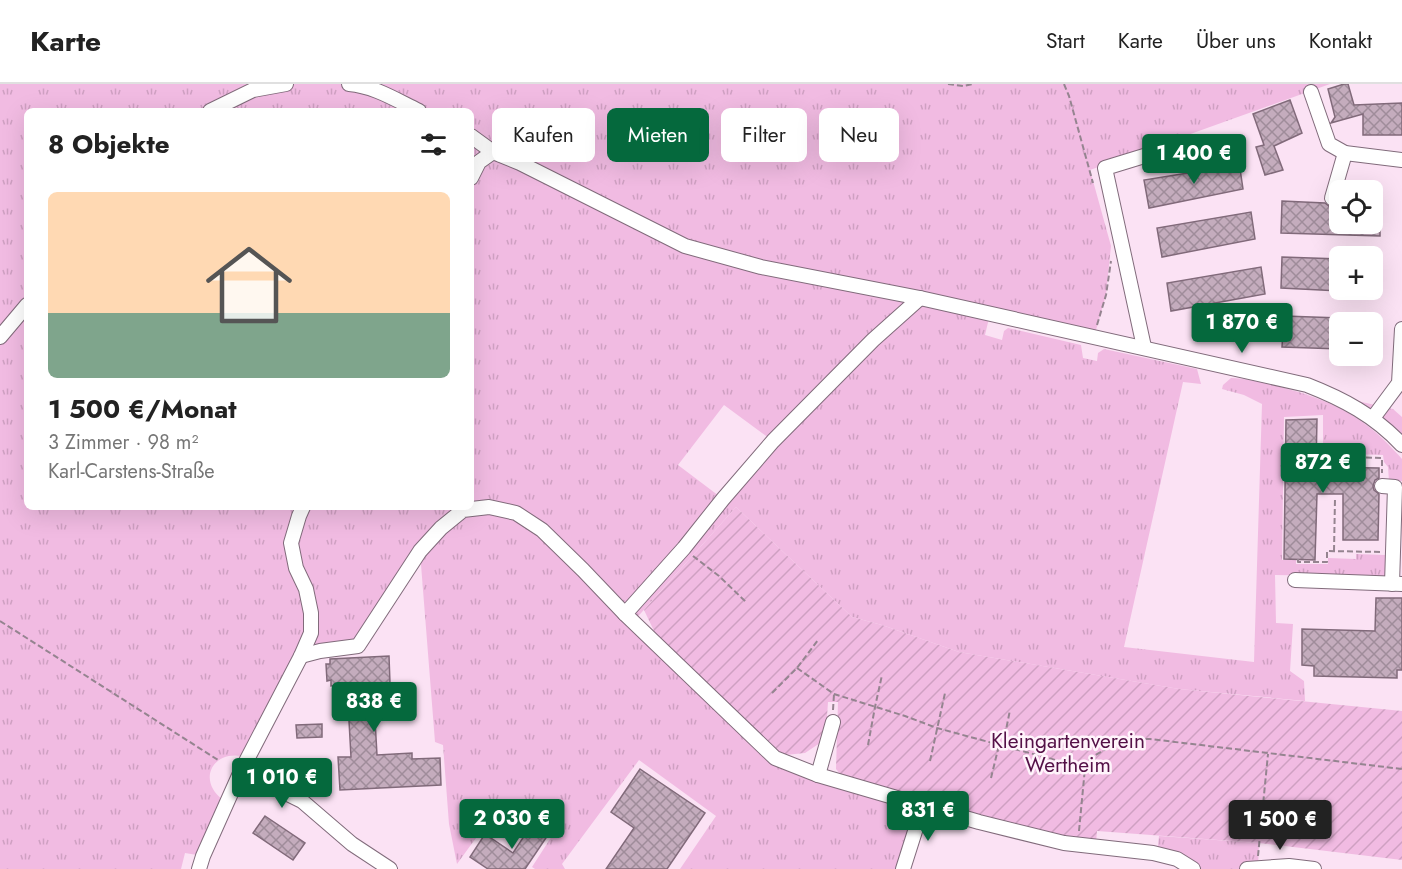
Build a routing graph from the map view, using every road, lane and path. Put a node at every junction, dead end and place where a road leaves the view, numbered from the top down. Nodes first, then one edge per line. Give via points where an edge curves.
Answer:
1 (286, 84) edge
2 (349, 84) edge
3 (948, 84) edge
4 (973, 84) edge
5 (1064, 84) edge
6 (1311, 92) dead end
7 (216, 108) edge
8 (413, 108) edge
9 (474, 138) edge
10 (492, 151) edge
11 (492, 153) edge
12 (1346, 153) junction
13 (1402, 160) edge
14 (518, 162) edge
15 (1185, 162) dead end
16 (474, 172) edge
17 (1338, 180) edge
18 (1095, 190) dead end
19 (1111, 257) dead end
20 (920, 298) junction
21 (24, 309) edge
22 (1402, 329) edge
23 (1094, 336) junction
24 (0, 337) edge
25 (1144, 348) junction
26 (1373, 418) junction
27 (1402, 445) edge
28 (1322, 456) dead end
29 (1382, 486) joint
30 (1398, 495) edge
31 (1335, 499) dead end
32 (474, 509) edge
33 (301, 510) edge
34 (463, 510) edge
35 (684, 548) junction
36 (1334, 551) junction
37 (1393, 553) junction
38 (1299, 559) dead end
39 (1294, 580) dead end
40 (1397, 584) edge
41 (746, 602) dead end
42 (624, 614) junction
43 (0, 621) edge
44 (818, 640) dead end
45 (301, 656) junction
46 (797, 668) junction
47 (882, 675) dead end
48 (772, 693) dead end
49 (945, 693) dead end
50 (875, 707) junction
51 (1010, 710) dead end
52 (833, 722) dead end
53 (937, 728) junction
54 (868, 745) dead end
55 (1001, 745) junction
56 (1268, 754) junction
57 (218, 760) dead end
58 (930, 761) dead end
59 (1085, 768) junction
60 (1402, 769) edge
61 (241, 771) junction
62 (818, 775) junction
63 (991, 778) dead end
64 (924, 806) junction
65 (1077, 845) junction
66 (1252, 868) edge
67 (199, 869) edge
68 (390, 869) edge
69 (903, 869) edge
70 (1192, 869) edge
71 (1314, 869) edge

1 - 7 street via 253,90
2 - 8 street via 381,92
3 - 4 path
5 - 18 path
6 - 12 street via 1329,144
9 - 10 street
11 - 16 street via 479,162
12 - 13 street
12 - 17 street
14 - 20 street via 685,246 761,267
15 - 25 street via 1182,150 1167,149 1105,168
19 - 23 path via 1106,295
20 - 23 street
20 - 35 street via 773,441
21 - 24 street
22 - 26 street via 1399,383
23 - 25 street
25 - 26 street via 1307,385
26 - 27 street
28 - 29 path via 1382,458
29 - 30 street via 1395,487
30 - 37 street
31 - 36 path
32 - 42 street via 489,507 516,513 542,530
33 - 45 street via 291,543 311,613 311,633
34 - 45 street via 420,550 358,646
35 - 41 path
35 - 42 street
36 - 37 path
36 - 38 path via 1327,551 1327,562
37 - 40 street
39 - 40 street
42 - 62 street via 775,758
43 - 57 path
44 - 46 path
45 - 61 street
46 - 48 path
46 - 50 path via 834,694
47 - 50 path
49 - 53 path
50 - 53 path
50 - 54 path
51 - 55 path
52 - 62 street
53 - 55 path
53 - 58 path
55 - 59 path
55 - 63 path
56 - 59 path via 1124,739 1090,758
56 - 60 path
56 - 66 path via 1259,843
59 - 65 path
61 - 67 street
61 - 68 street via 302,801 352,844
62 - 64 street
64 - 65 street
64 - 69 street
65 - 70 street via 1153,853 1177,859
66 - 71 street

